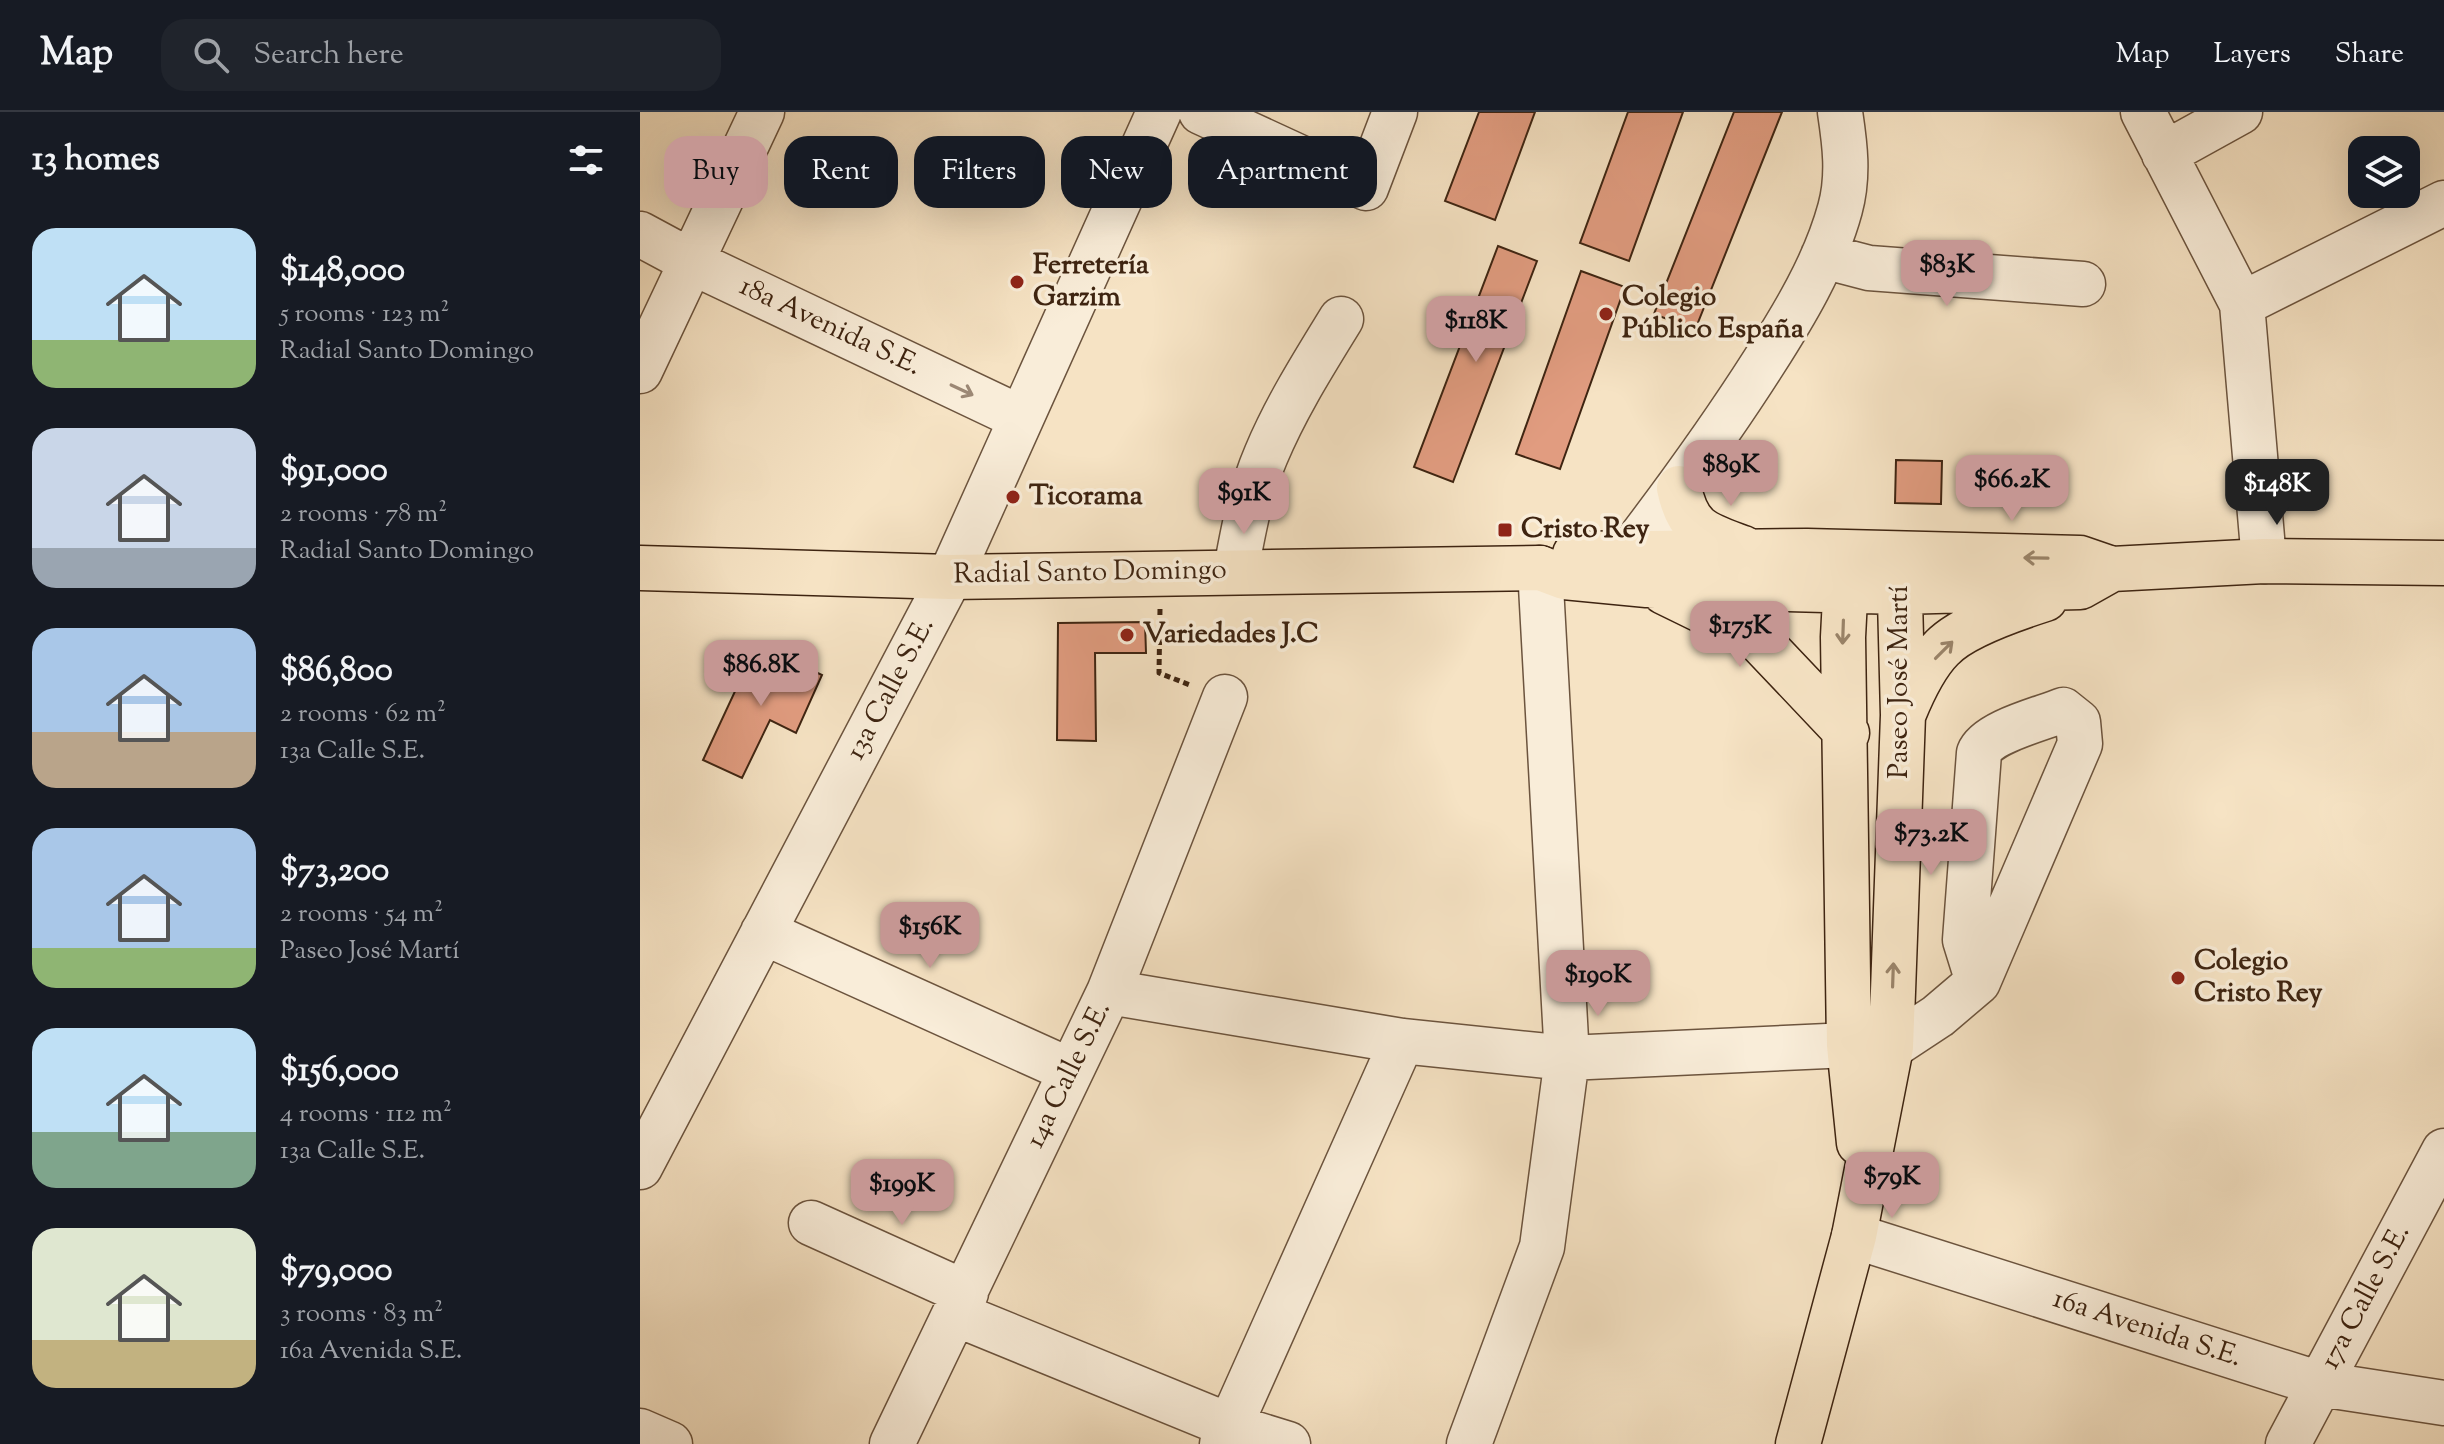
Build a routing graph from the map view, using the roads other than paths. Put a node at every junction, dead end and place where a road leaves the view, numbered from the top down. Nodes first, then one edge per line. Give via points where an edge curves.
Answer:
1 (762, 112) edge
2 (1159, 112) edge
3 (1201, 112) edge
4 (1395, 112) edge
5 (1840, 112) edge
6 (2143, 112) edge
7 (2240, 112) edge
8 (2164, 154) junction
9 (2444, 203) edge
10 (640, 234) edge
11 (1823, 256) junction
12 (692, 262) junction
13 (2083, 284) dead end
14 (2242, 304) junction
15 (1341, 319) dead end
16 (640, 371) edge
17 (1021, 418) junction
18 (1679, 488) junction
19 (1753, 552) junction
20 (2264, 561) junction
21 (2444, 563) edge
22 (1540, 568) junction
23 (1638, 569) junction
24 (1236, 570) junction
25 (1846, 572) junction
26 (1900, 574) junction
27 (641, 576) edge
28 (950, 577) junction
29 (2096, 578) junction
30 (1225, 697) dead end
31 (1903, 715) junction
32 (1847, 733) junction
33 (763, 932) junction
34 (1978, 982) junction
35 (1109, 992) junction
36 (1402, 1041) junction
37 (1870, 1046) junction
38 (1567, 1058) junction
39 (1069, 1070) junction
40 (2444, 1151) edge
41 (640, 1167) edge
42 (811, 1223) dead end
43 (1854, 1236) junction
44 (961, 1304) junction
45 (2320, 1384) junction
46 (2444, 1403) edge
47 (640, 1431) edge
48 (1226, 1435) edge
49 (670, 1444) edge
50 (892, 1444) edge
51 (1288, 1444) edge
52 (1469, 1444) edge
53 (1798, 1444) edge
54 (2288, 1444) edge

1 - 12 street
2 - 17 street, 13a Calle S.E.
3 - 4 street via 1366,188
5 - 11 street via 1847,160 1840,208
6 - 8 street
7 - 8 street
8 - 14 street
9 - 14 street
10 - 12 street, 18a Avenida S.E.
11 - 13 street via 1869,268
11 - 18 street via 1791,319
12 - 16 street
12 -> 17 street, 18a Avenida S.E.
14 - 20 street
15 - 24 street via 1286,410 1264,458
17 - 28 street, 13a Calle S.E.
18 - 19 main road via 1692,523 1709,536
18 - 23 street
19 - 23 main road, Radial Santo Domingo
19 - 25 main road, Radial Santo Domingo
20 - 21 main road, Radial Santo Domingo
20 - 29 main road, Radial Santo Domingo
22 - 23 main road, Radial Santo Domingo via 1564,577
22 - 24 main road, Radial Santo Domingo
22 - 38 street
23 - 25 main road, Radial Santo Domingo
23 - 32 main road via 1756,637
24 - 28 main road, Radial Santo Domingo
25 - 26 main road, Radial Santo Domingo
25 -> 32 main road, Paseo José Martí
26 - 29 main road, Radial Santo Domingo
26 - 31 main road, Paseo José Martí
27 - 28 main road, Radial Santo Domingo
28 - 33 street, 13a Calle S.E.
31 -> 29 main road via 1943,647 2005,611
30 - 35 street, 14a Calle S.E.
37 -> 31 main road, Paseo José Martí
32 - 37 main road, Paseo José Martí
33 - 39 street
33 - 41 street, 13a Calle S.E.
34 - 34 street via 2080,744 2078,722 2063,710 1994,737 1979,753 1965,940
34 - 37 street via 1938,1016
35 - 36 street
35 - 39 street, 14a Calle S.E.
36 - 38 street
36 - 48 street
37 - 38 street
37 - 43 main road, Paseo José Martí via 1864,1191
38 - 52 street via 1542,1247
39 - 44 street, 14a Calle S.E.
40 - 45 street, 17a Calle S.E.
42 - 44 street
43 - 45 street, 16a Avenida S.E.
43 - 53 main road, Paseo José Martí
44 - 48 street
44 - 50 street, 14a Calle S.E.
45 - 46 street, 16a Avenida S.E.
45 - 54 street, 17a Calle S.E.
47 - 49 street
48 - 51 street

